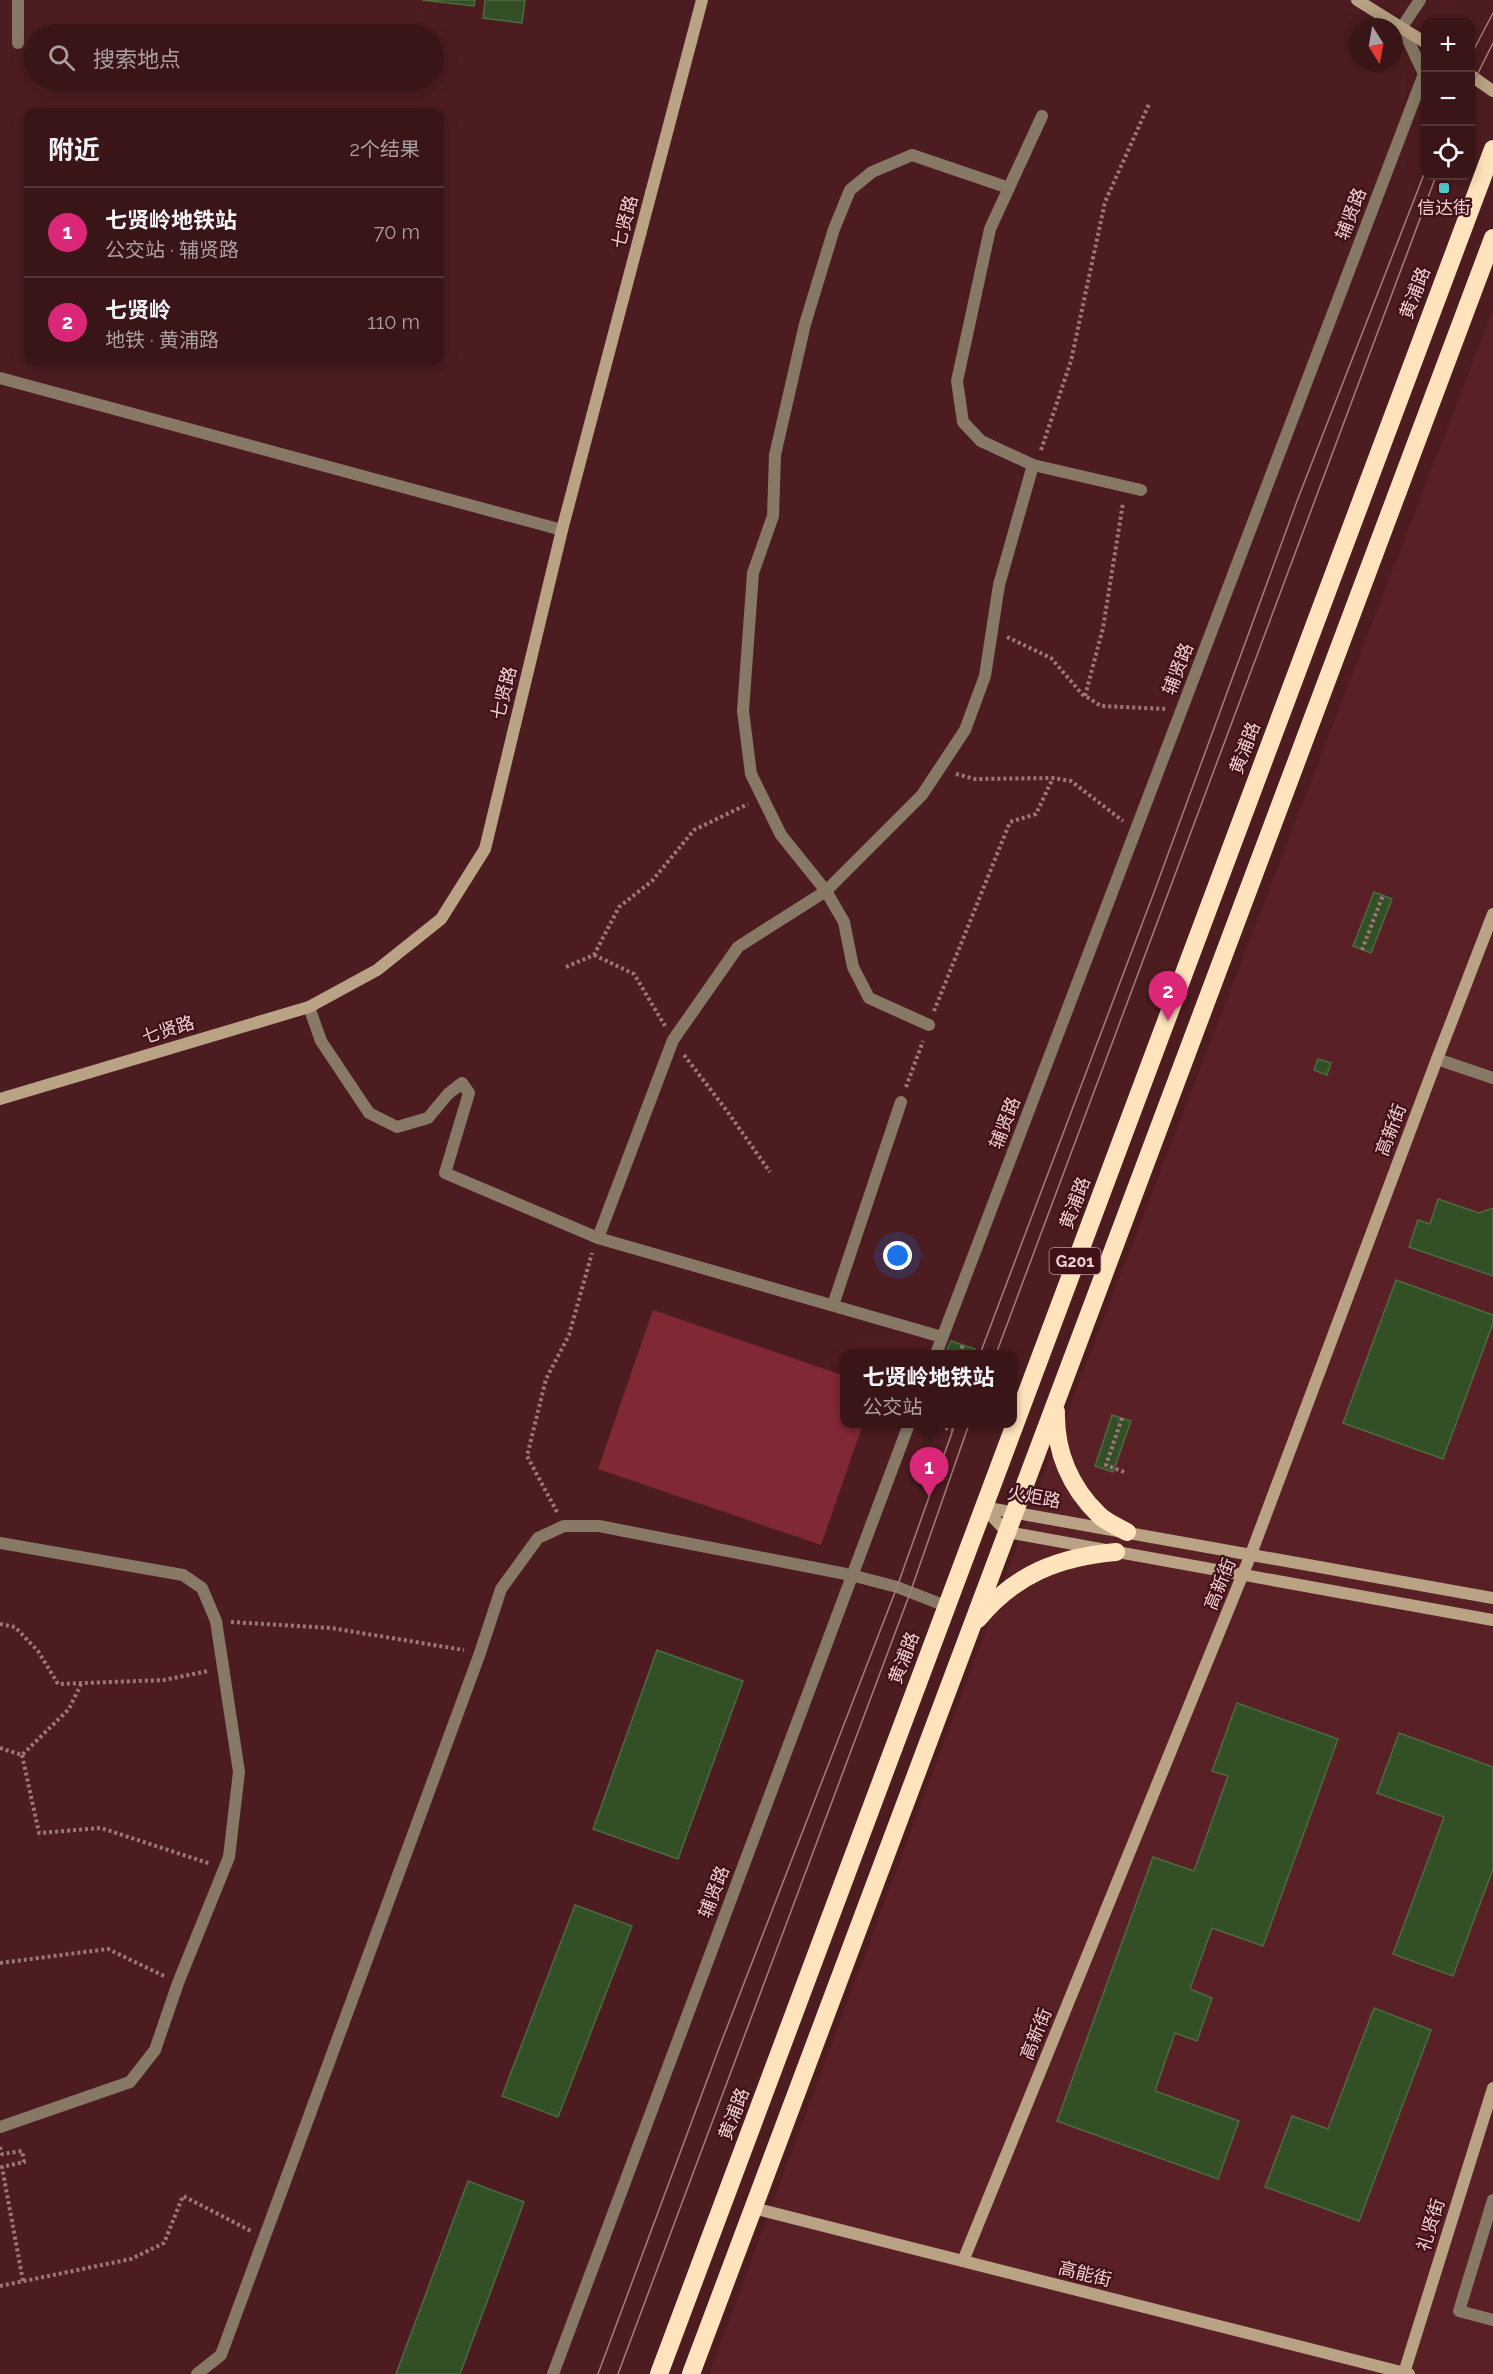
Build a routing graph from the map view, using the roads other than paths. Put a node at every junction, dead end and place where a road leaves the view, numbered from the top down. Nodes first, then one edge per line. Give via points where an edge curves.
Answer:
1 (18, 0) edge
2 (702, 0) edge
3 (1357, 0) edge
4 (1420, 0) edge
5 (1387, 18) edge
6 (1403, 26) edge
7 (1403, 28) edge
8 (1403, 29) edge
9 (1421, 40) edge
10 (18, 43) dead end
11 (1475, 78) edge
12 (1493, 91) edge
13 (1042, 116) dead end
14 (1493, 149) edge
15 (1009, 188) junction
16 (1493, 238) edge
17 (0, 378) edge
18 (1034, 465) junction
19 (1141, 490) dead end
20 (562, 530) junction
21 (826, 891) junction
22 (1493, 914) edge
23 (309, 1007) junction
24 (929, 1026) road end
25 (1437, 1059) junction
26 (1493, 1078) edge
27 (0, 1099) edge
28 (901, 1102) road end
29 (598, 1238) junction
30 (833, 1305) junction
31 (942, 1337) junction
32 (937, 1350) edge
33 (1056, 1402) junction
34 (1017, 1419) edge
35 (907, 1428) edge
36 (1014, 1428) edge
37 (984, 1507) junction
38 (1015, 1512) junction
39 (1007, 1532) junction
40 (1127, 1532) junction
41 (0, 1543) edge
42 (1116, 1552) junction
43 (1251, 1554) junction
44 (852, 1575) junction
45 (1243, 1575) junction
46 (1493, 1598) edge
47 (946, 1606) junction
48 (1493, 1620) edge
49 (971, 1628) junction
50 (1493, 2088) edge
51 (1489, 2114) edge
52 (0, 2127) edge
53 (1493, 2200) edge
54 (753, 2208) junction
55 (963, 2261) junction
56 (1493, 2320) edge
57 (1406, 2373) edge
58 (197, 2374) edge
59 (553, 2374) edge
60 (659, 2374) edge
61 (691, 2374) edge

1 - 10 street
2 - 20 street, 七贤路
3 - 5 street
4 - 6 street
7 - 9 street
8 - 31 street, 辅贤路 via 1424,74
11 - 12 street
13 - 15 street
14 - 34 highway, 黄浦路 / G201
15 - 18 street via 990,229 957,381 963,422 981,441
15 - 21 street via 912,155 872,172 850,190 805,324 775,455 773,516 753,573 743,711 751,774 781,835
16 - 33 highway, G201
17 - 20 street
18 - 19 street
18 - 21 street via 999,585 985,676 965,730 922,795
20 - 23 street, 七贤路 via 485,849 441,919 377,970
21 - 24 street via 844,922 853,967 869,998
21 - 29 street via 738,947 673,1040
22 - 25 street, 高新街
23 - 27 street, 七贤路
23 - 29 street via 321,1041 369,1113 397,1127 428,1118 462,1083 470,1093 445,1173
25 - 26 street
25 - 43 street, 高新街
28 - 30 street
29 - 30 street
30 - 31 street
31 - 32 street, 辅贤路
33 - 38 highway, G201
33 - 40 highway via 1059,1449 1068,1472 1100,1516
35 - 44 street, 辅贤路
36 - 37 highway, 黄浦路 / G201
37 - 38 street, 火炬路
37 - 39 street, 火炬路
37 - 47 highway, 黄浦路 / G201
38 - 39 highway, G201
38 - 40 street, 火炬路
39 - 42 street
39 - 49 highway, G201
40 - 43 street, 火炬路
41 - 52 street via 183,1575 202,1588 216,1621 239,1772 229,1857 155,2050 130,2082
42 - 45 street
42 - 49 highway via 1084,1555 1031,1574 1008,1589
43 - 45 street, 高新街
43 - 46 street, 火炬路
44 - 47 street
44 - 58 street via 599,1526 564,1526 538,1538 501,1589 221,2355
44 - 59 street, 辅贤路
45 - 48 street
45 - 55 street, 高新街
47 - 60 highway, 黄浦路 / G201
49 - 54 highway, G201
50 - 51 street, 礼贤街
51 - 57 street, 礼贤街
53 - 56 street via 1459,2311
54 - 55 street, 高能街
54 - 61 highway, G201
55 - 57 street, 高能街

